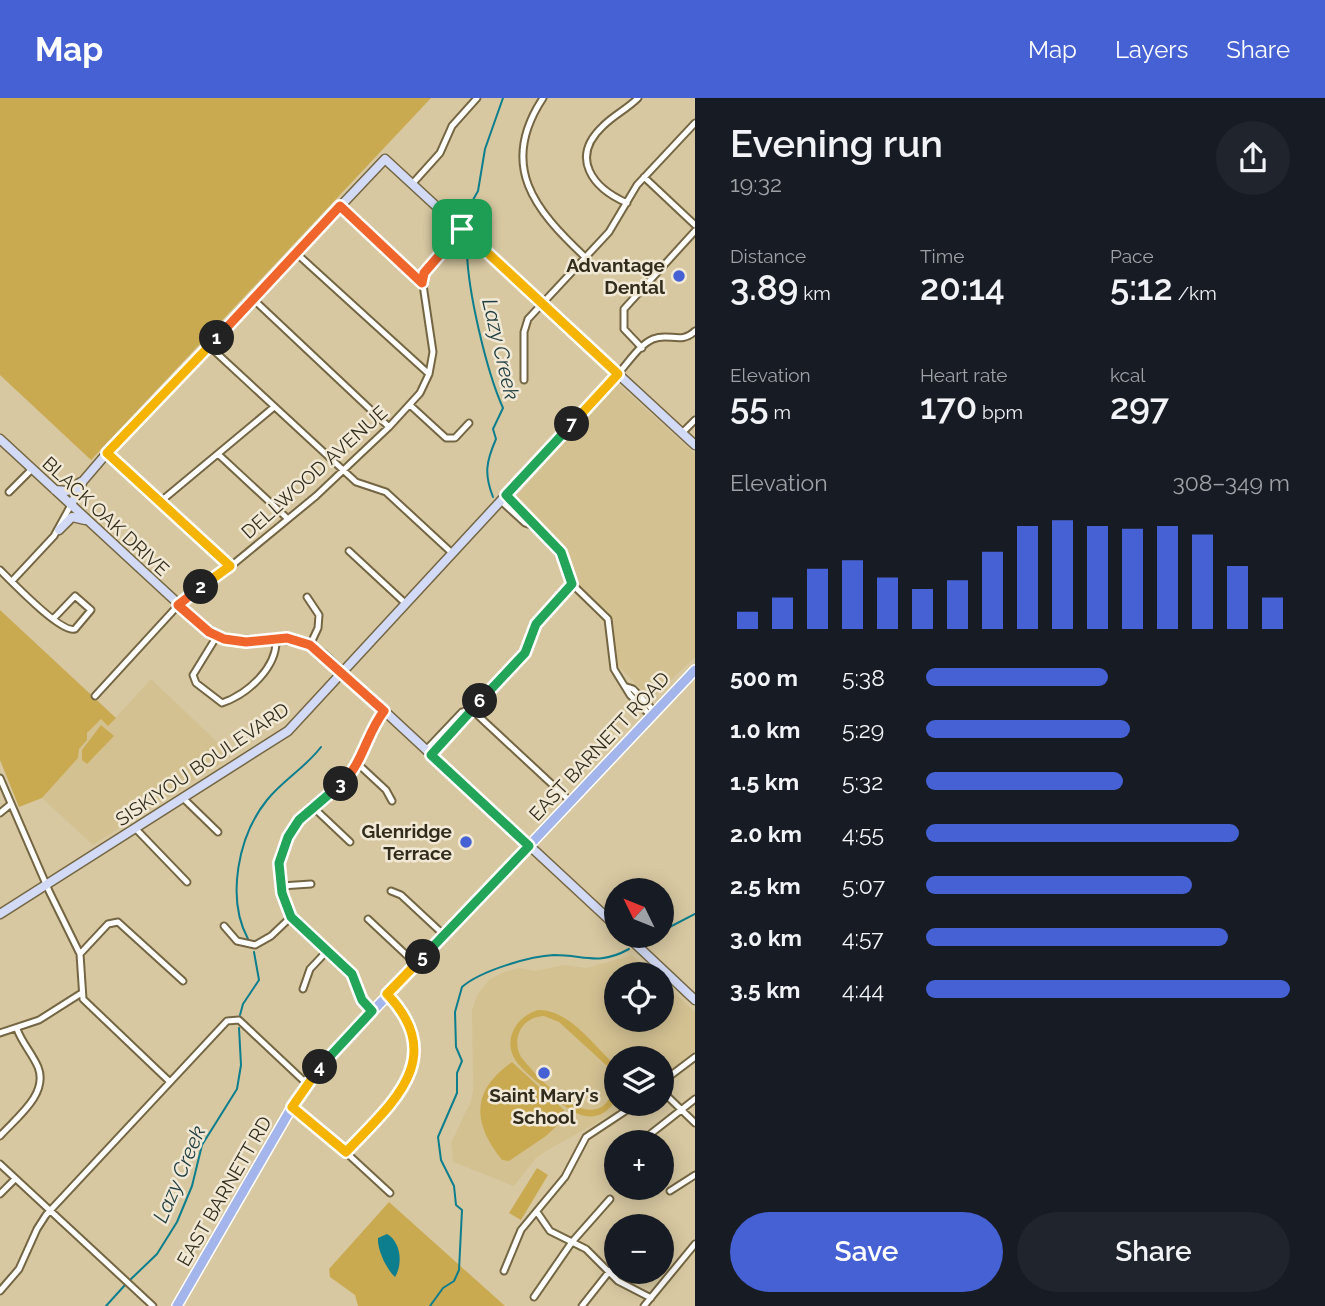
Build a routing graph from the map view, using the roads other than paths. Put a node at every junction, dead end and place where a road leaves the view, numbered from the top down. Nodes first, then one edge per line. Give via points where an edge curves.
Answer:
1 (477, 98) edge
2 (543, 98) edge
3 (638, 98) edge
4 (695, 123) edge
5 (645, 177) junction
6 (413, 183) junction
7 (626, 203) junction
8 (340, 206) junction
9 (695, 225) edge
10 (462, 229) junction
11 (695, 230) edge
12 (296, 253) junction
13 (585, 257) junction
14 (422, 283) junction
15 (253, 299) junction
16 (543, 304) junction
17 (695, 331) edge
18 (209, 346) junction
19 (642, 348) junction
20 (429, 374) junction
21 (618, 374) junction
22 (524, 380) dead end
23 (410, 405) junction
24 (274, 407) junction
25 (695, 420) edge
26 (469, 423) dead end
27 (389, 427) junction
28 (682, 433) junction
29 (0, 439) edge
30 (695, 445) edge
31 (107, 453) junction
32 (218, 454) junction
33 (32, 469) junction
34 (343, 471) junction
35 (83, 481) junction
36 (55, 490) junction
37 (9, 492) dead end
38 (504, 498) junction
39 (160, 502) junction
40 (71, 505) junction
41 (288, 519) junction
42 (90, 522) junction
43 (59, 530) junction
44 (349, 551) dead end
45 (452, 552) junction
46 (230, 566) junction
47 (0, 570) edge
48 (12, 581) junction
49 (572, 584) junction
50 (307, 597) dead end
51 (405, 603) junction
52 (178, 605) junction
53 (53, 619) junction
54 (217, 636) junction
55 (275, 638) junction
56 (310, 645) junction
57 (695, 670) edge
58 (344, 673) junction
59 (95, 696) dead end
60 (469, 710) junction
61 (384, 711) junction
62 (653, 714) junction
63 (429, 752) junction
64 (358, 764) junction
65 (0, 778) edge
66 (183, 798) junction
67 (393, 801) dead end
68 (570, 801) junction
69 (11, 804) junction
70 (314, 808) junction
71 (0, 813) edge
72 (135, 828) junction
73 (218, 832) dead end
74 (350, 842) dead end
75 (529, 846) junction
76 (187, 882) dead end
77 (311, 884) dead end
78 (46, 885) junction
79 (281, 886) junction
80 (391, 891) dead end
81 (0, 914) edge
82 (604, 915) edge
83 (291, 917) junction
84 (368, 919) dead end
85 (224, 926) dead end
86 (444, 935) junction
87 (641, 948) edge
88 (327, 951) junction
89 (80, 954) junction
90 (416, 964) junction
91 (183, 981) dead end
92 (303, 989) dead end
93 (80, 994) junction
94 (387, 994) junction
95 (693, 994) edge
96 (372, 1011) junction
97 (17, 1028) junction
98 (0, 1032) edge
99 (695, 1057) edge
100 (674, 1073) edge
101 (170, 1082) junction
102 (307, 1084) junction
103 (695, 1099) edge
104 (674, 1103) edge
105 (292, 1107) junction
106 (681, 1110) junction
107 (618, 1116) edge
108 (695, 1123) edge
109 (656, 1130) edge
110 (0, 1136) edge
111 (346, 1152) junction
112 (0, 1164) edge
113 (695, 1175) edge
114 (15, 1178) junction
115 (674, 1188) edge
116 (390, 1193) dead end
117 (0, 1194) edge
118 (609, 1200) edge
119 (50, 1211) junction
120 (537, 1212) junction
121 (572, 1241) junction
122 (695, 1244) edge
123 (604, 1268) edge
124 (504, 1271) dead end
125 (604, 1278) edge
126 (627, 1284) edge
127 (0, 1291) edge
128 (534, 1297) dead end
129 (651, 1298) junction
130 (153, 1306) edge
131 (177, 1306) edge
132 (582, 1306) edge
133 (644, 1306) edge

1 - 6 street via 452,125 440,153
2 - 13 street via 524,141 525,179 544,218
3 - 7 street via 600,128 588,156 597,186
4 - 5 street
5 - 7 street
5 - 9 street
6 - 8 street via 385,159
6 - 10 street
7 - 13 street via 617,222
8 - 12 street
8 - 14 street
10 - 14 street via 424,273
10 - 16 street
11 - 19 street via 624,309 624,329
12 - 15 street
12 - 20 street
13 - 16 street
14 - 20 street, DELLWOOD AVENUE via 433,352
15 - 18 street
15 - 27 street
16 - 21 street
16 - 22 street via 525,326
17 - 19 street via 682,339 656,338
18 - 24 street
18 - 31 street
19 - 21 street, SISKIYOU BOULEVARD
20 - 23 street, DELLWOOD AVENUE
21 - 28 street
21 - 38 street, SISKIYOU BOULEVARD
23 - 26 street via 446,438 455,438
23 - 27 street, DELLWOOD AVENUE
24 - 32 street
24 - 34 street
25 - 28 street
27 - 34 street, DELLWOOD AVENUE
28 - 30 street
29 - 33 street, BLACK OAK DRIVE
31 - 35 street
31 - 39 street
32 - 39 street
32 - 41 street
33 - 36 street, BLACK OAK DRIVE
33 - 37 street
34 - 41 street, DELLWOOD AVENUE
34 - 45 street via 360,485 392,496
35 - 36 street via 66,491
35 - 40 street
36 - 40 street, BLACK OAK DRIVE
38 - 45 street, SISKIYOU BOULEVARD
38 - 49 street via 563,555
39 - 46 street
40 - 42 street, BLACK OAK DRIVE
40 - 43 street
41 - 46 street, DELLWOOD AVENUE
42 - 43 street via 72,517
42 - 52 street, BLACK OAK DRIVE
43 - 48 street
44 - 51 street
45 - 51 street, SISKIYOU BOULEVARD
46 - 52 street, DELLWOOD AVENUE
47 - 48 street
48 - 53 street
49 - 60 street via 536,624 525,653
49 - 62 street via 608,619 614,669 630,695
50 - 56 street via 319,615
51 - 58 street, SISKIYOU BOULEVARD
52 - 54 street, BLACK OAK DRIVE
52 - 59 street, DELLWOOD AVENUE
53 - 53 street via 75,596 91,610 72,631
54 - 55 street via 239,642
54 - 55 street via 193,678 222,703 241,693 269,666 275,656
55 - 56 street
56 - 58 street
57 - 62 main road, EAST BARNETT ROAD
58 - 61 street
58 - 66 street, SISKIYOU BOULEVARD via 288,731
60 - 63 street via 462,712
60 - 68 street
61 - 63 street
61 - 64 street
62 - 68 main road, EAST BARNETT ROAD
63 - 75 street
64 - 67 street
64 - 70 street
65 - 69 street
66 - 72 street, SISKIYOU BOULEVARD
66 - 73 street
68 - 75 main road, EAST BARNETT ROAD
69 - 71 street
69 - 78 street
70 - 74 street
70 - 79 street via 299,820 284,845 279,863
72 - 76 street
72 - 78 street, SISKIYOU BOULEVARD
75 - 82 street
75 - 86 main road, EAST BARNETT RD
77 - 79 street
78 - 81 street, SISKIYOU BOULEVARD
78 - 89 street
79 - 83 street
80 - 86 street
83 - 85 street via 255,945 232,938
83 - 88 street
84 - 90 street
86 - 90 main road, EAST BARNETT RD
87 - 95 street
88 - 92 street via 310,969
88 - 96 street via 352,974 362,1000
89 - 91 street via 108,924 118,922
89 - 93 street
90 - 94 main road, EAST BARNETT RD
93 - 97 street via 40,1020
93 - 101 street
94 - 96 main road, EAST BARNETT RD
94 - 111 street via 410,1025 412,1068 397,1098
96 - 102 main road, EAST BARNETT RD
97 - 98 street
97 - 110 street via 41,1082 35,1097
99 - 100 street
101 - 102 street via 233,1018
101 - 119 street
102 - 105 main road, EAST BARNETT RD
103 - 106 street
104 - 106 street
105 - 111 street
105 - 131 main road, EAST BARNETT RD
106 - 108 street
106 - 109 street
107 - 120 street via 586,1137 565,1177
111 - 116 street
112 - 114 street
113 - 115 street
114 - 117 street
114 - 119 street
118 - 121 street
119 - 127 street via 19,1269
119 - 130 street
120 - 121 street via 550,1231
120 - 124 street via 517,1238
121 - 123 street via 591,1252
121 - 128 street
122 - 129 street
125 - 132 street
126 - 129 street
129 - 133 street

